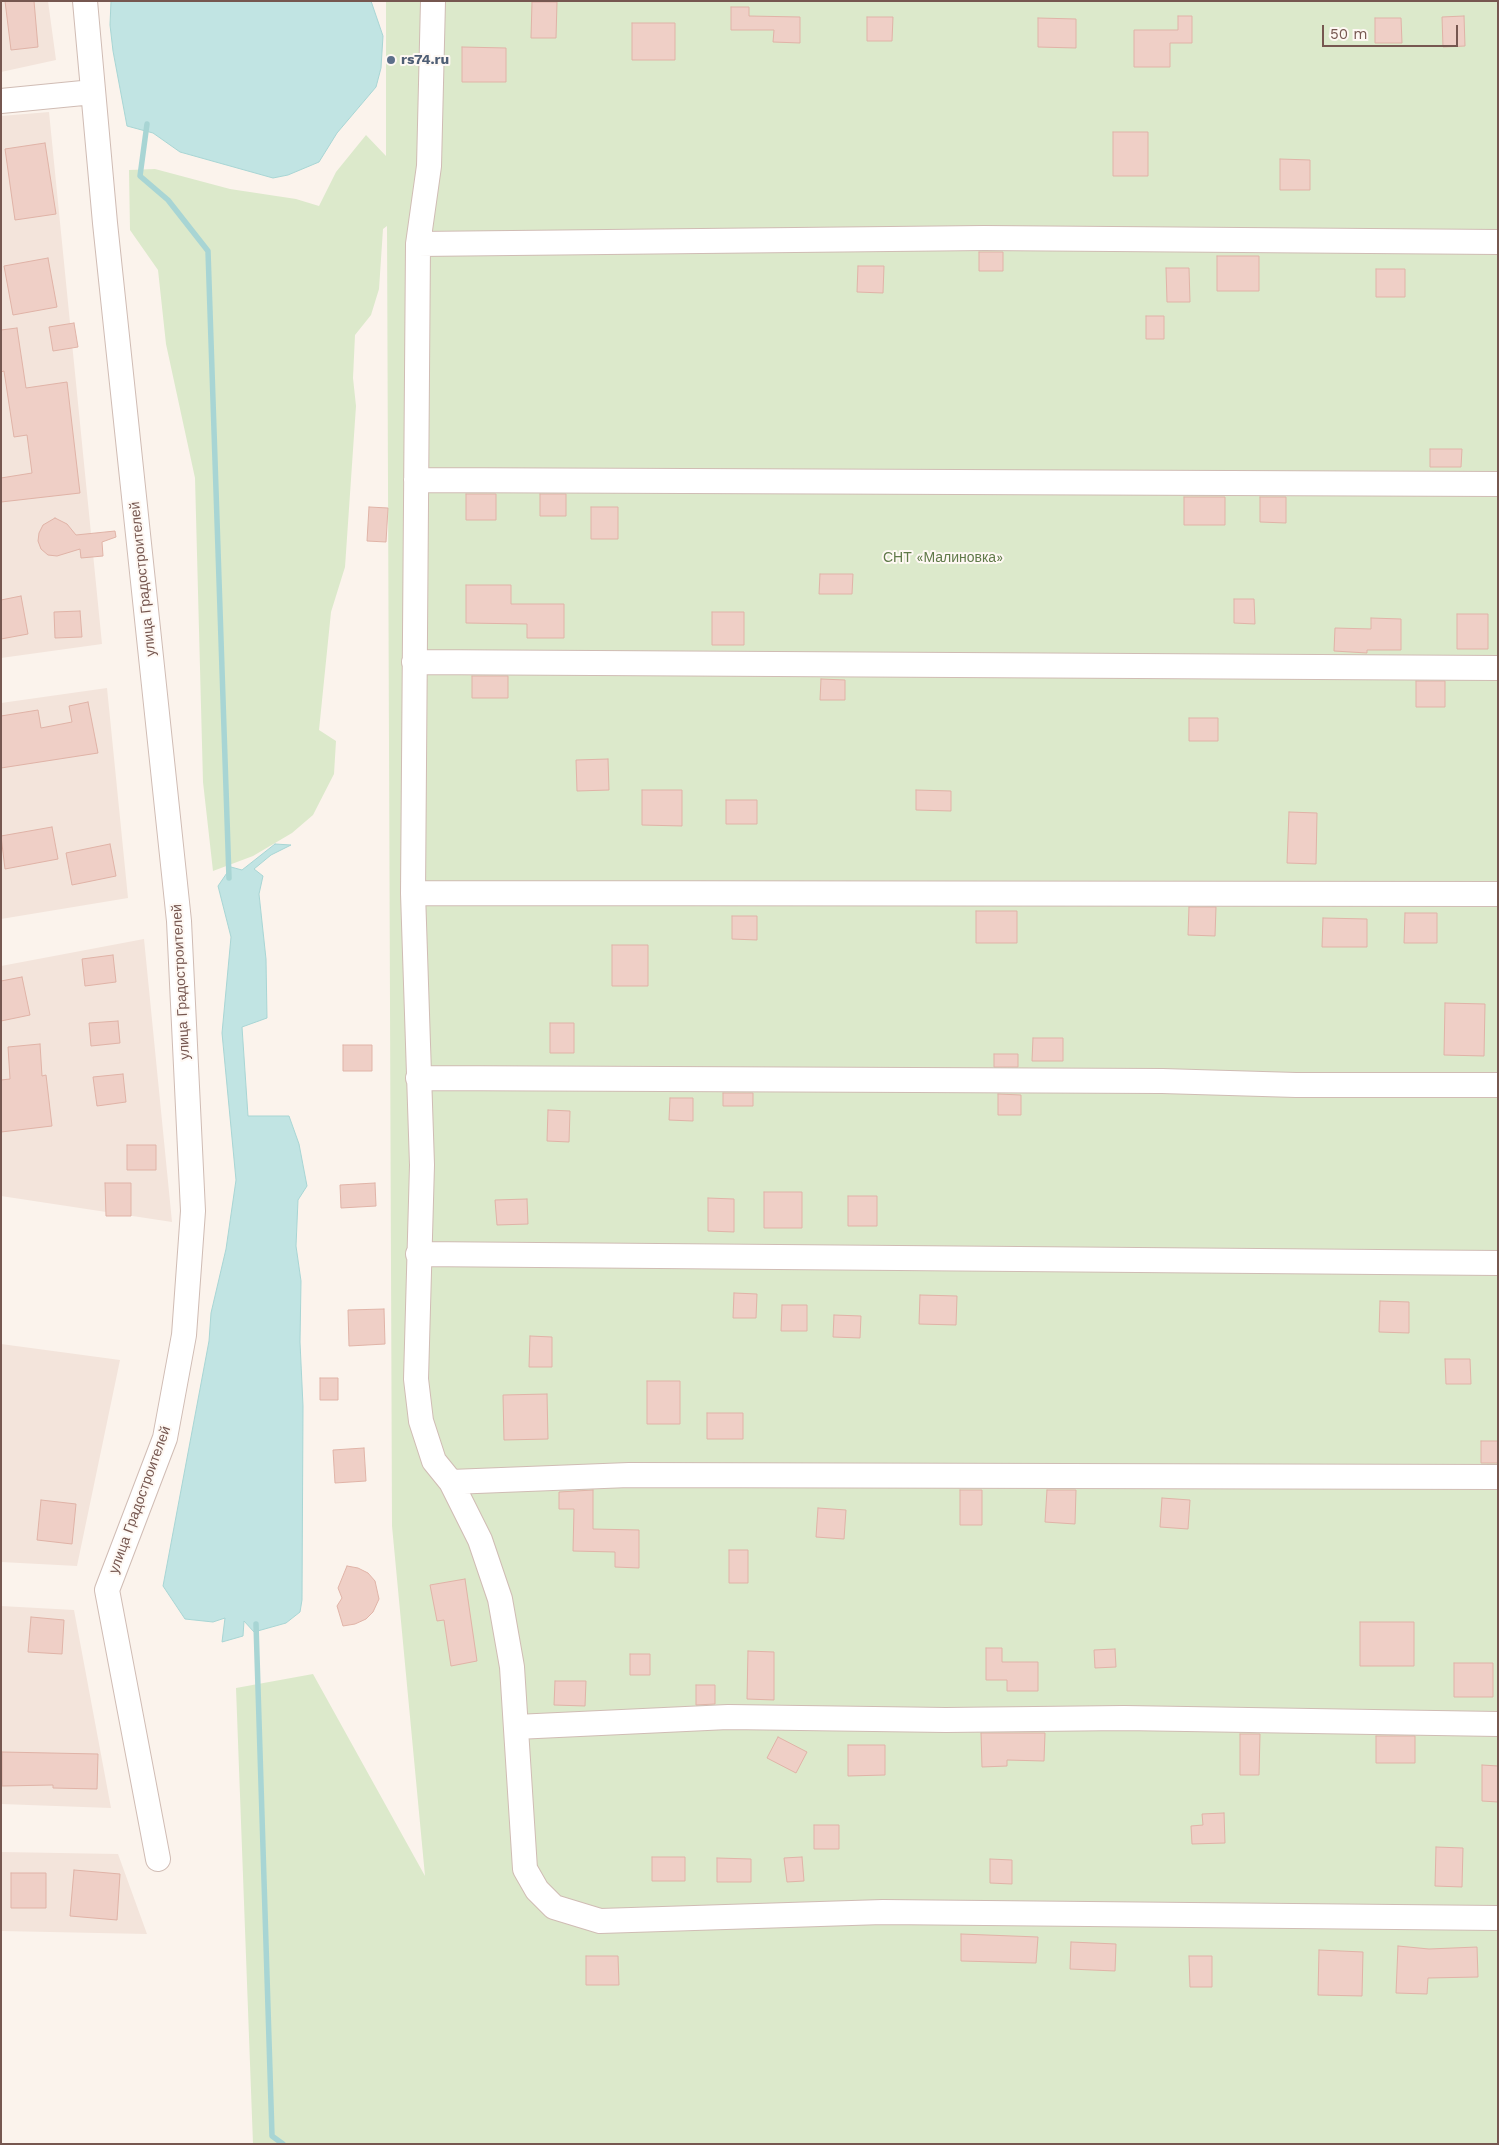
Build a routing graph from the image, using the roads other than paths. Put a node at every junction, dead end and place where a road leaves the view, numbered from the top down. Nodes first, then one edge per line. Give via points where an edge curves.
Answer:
1 (85, 1) edge
2 (433, 1) edge
3 (93, 92) junction
4 (1, 101) edge
5 (1498, 242) edge
6 (418, 244) junction
7 (416, 480) junction
8 (1498, 484) edge
9 (414, 662) junction
10 (1498, 668) edge
11 (414, 893) junction
12 (1498, 894) edge
13 (418, 1078) junction
14 (1498, 1085) edge
15 (418, 1254) junction
16 (1498, 1263) edge
17 (1498, 1477) edge
18 (451, 1482) junction
19 (1498, 1724) edge
20 (516, 1727) junction
21 (158, 1858) dead end
22 (1498, 1918) edge

1 - 3 street, улица Градостроителей
2 - 6 street via 429,166
3 - 4 street
3 - 21 street, улица Градостроителей via 179,921 193,1211 184,1335 165,1438 107,1590
5 - 6 street via 984,238
6 - 7 street
7 - 8 street
7 - 9 street
9 - 10 street
9 - 11 street
11 - 12 street
11 - 13 street
13 - 14 street via 1162,1080 1296,1085
13 - 15 street via 422,1165
15 - 16 street
15 - 18 street via 416,1379 421,1422 434,1461
17 - 18 street via 629,1474
18 - 20 street via 480,1540 500,1599 512,1667
19 - 20 street via 1124,1718 728,1718
20 - 22 street via 525,1869 537,1890 554,1907 600,1921 883,1912

